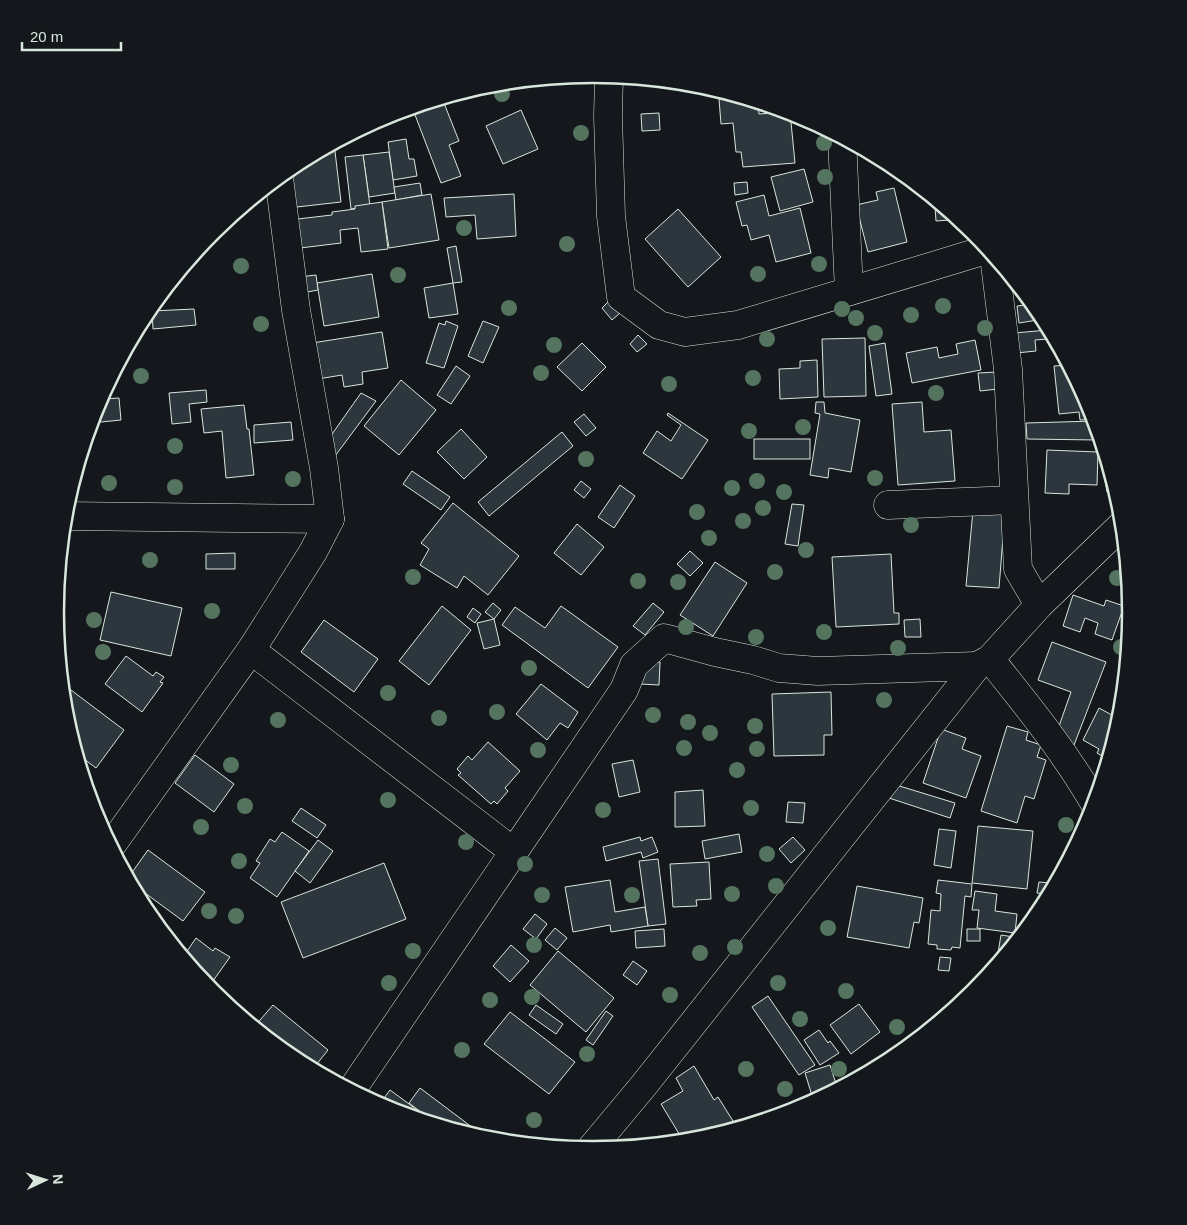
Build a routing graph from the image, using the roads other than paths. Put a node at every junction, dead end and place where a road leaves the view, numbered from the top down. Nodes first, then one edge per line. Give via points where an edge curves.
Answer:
1 (609, 83) edge
2 (842, 145) edge
3 (280, 186) edge
4 (981, 251) edge
5 (995, 267) edge
6 (849, 291) junction
7 (1014, 500) junction
8 (888, 506) dead end
9 (73, 516) edge
10 (330, 519) junction
11 (1117, 530) edge
12 (1039, 605) junction
13 (251, 650) junction
14 (984, 662) junction
15 (1090, 795) edge
16 (115, 840) edge
17 (514, 852) junction
18 (355, 1086) edge
19 (595, 1142) edge

1 - 6 street via 611,216 621,297 659,326 685,332 738,325
2 - 6 street
3 - 10 street via 296,310
4 - 6 street
5 - 7 street via 1008,369
7 - 8 street
7 - 12 street via 1018,568
9 - 10 street
10 - 13 street
11 - 12 street
12 - 14 street
13 - 16 street
13 - 17 street
14 - 15 street via 1036,716
14 - 17 street via 818,671 779,668 664,638 634,664 624,690
14 - 19 street
17 - 18 street

